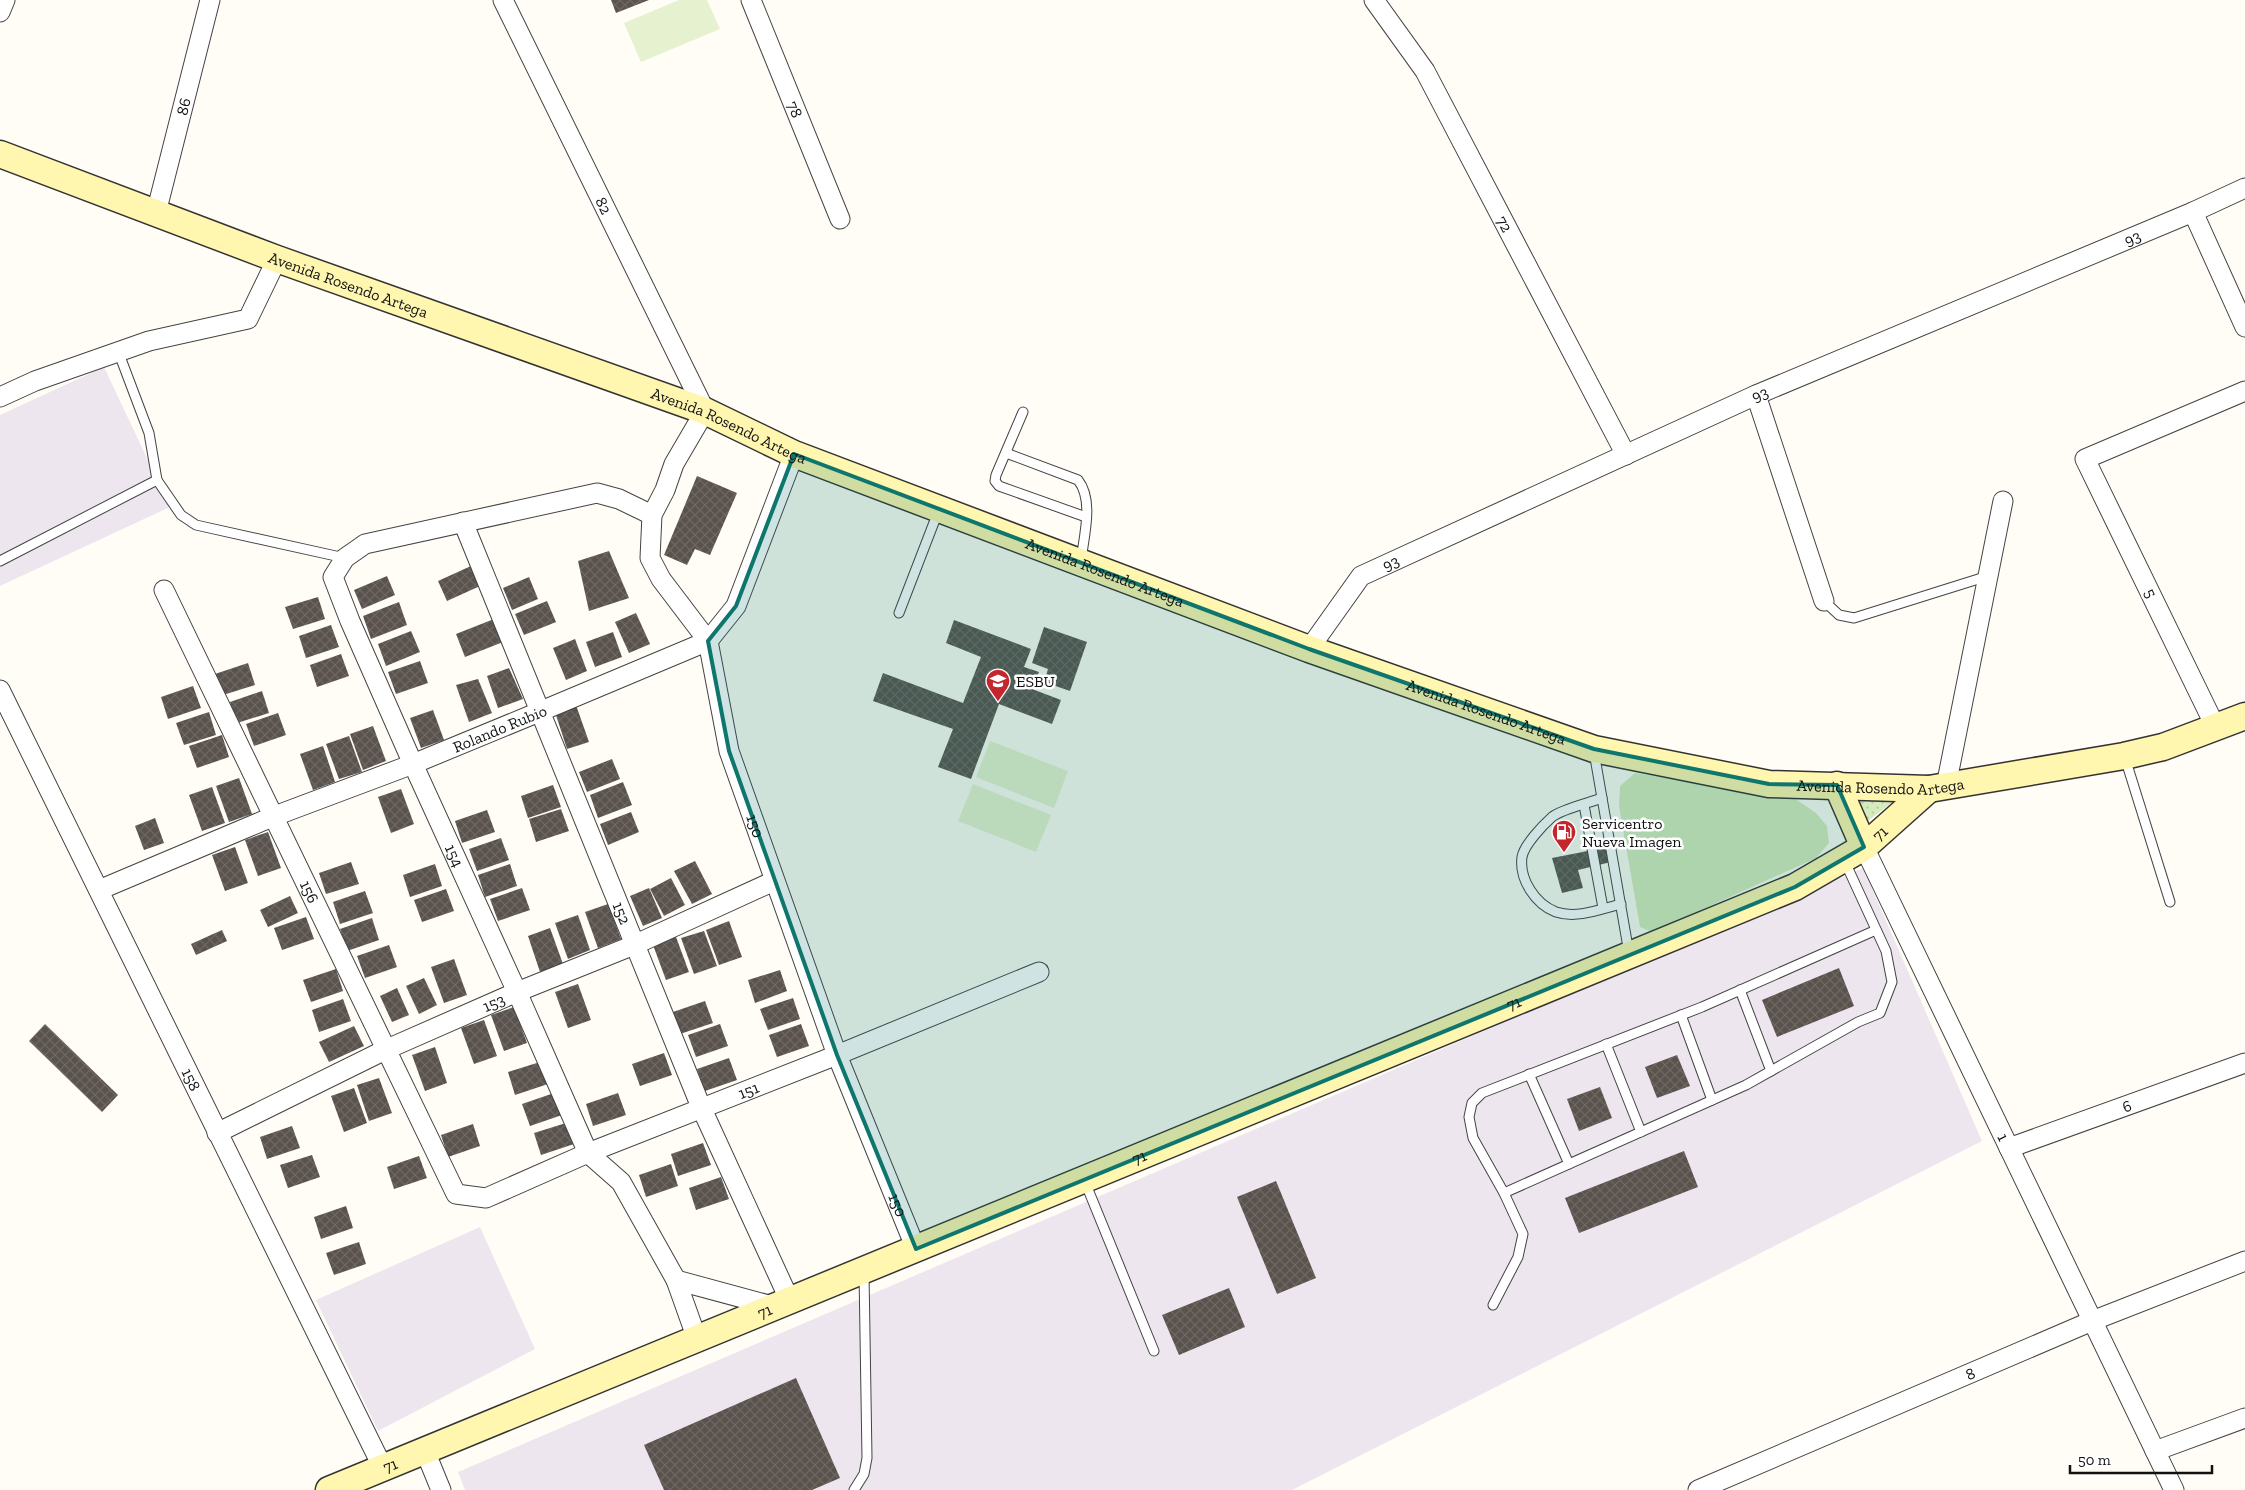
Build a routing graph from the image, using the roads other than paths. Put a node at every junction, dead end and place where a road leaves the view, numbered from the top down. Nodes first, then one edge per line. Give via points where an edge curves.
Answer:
1 (5, 0) edge
2 (210, 0) edge
3 (503, 0) edge
4 (751, 0) edge
5 (1374, 0) edge
6 (0, 12) edge
7 (0, 154) edge
8 (2245, 188) edge
9 (2193, 212) junction
10 (156, 213) junction
11 (840, 218) dead end
12 (276, 258) junction
13 (2245, 327) edge
14 (118, 352) junction
15 (2245, 391) edge
16 (1756, 395) junction
17 (0, 397) edge
18 (705, 411) junction
19 (1023, 412) dead end
20 (1006, 453) junction
21 (794, 454) junction
22 (1626, 455) junction
23 (157, 480) junction
24 (2002, 501) dead end
25 (939, 509) junction
26 (652, 515) junction
27 (1086, 517) junction
28 (463, 522) junction
29 (345, 558) junction
30 (0, 561) edge
31 (1081, 563) junction
32 (1988, 576) junction
33 (164, 590) dead end
34 (1824, 601) joint
35 (899, 613) dead end
36 (708, 640) junction
37 (1309, 649) junction
38 (0, 690) edge
39 (539, 712) junction
40 (2245, 716) edge
41 (2216, 728) junction
42 (1594, 749) junction
43 (2124, 756) junction
44 (413, 764) junction
45 (1837, 785) junction
46 (1938, 787) junction
47 (1602, 798) junction
48 (1584, 805) junction
49 (272, 817) junction
50 (1854, 853) junction
51 (774, 881) junction
52 (99, 890) junction
53 (2170, 902) dead end
54 (1621, 904) junction
55 (1603, 908) junction
56 (1876, 930) junction
57 (634, 945) junction
58 (1630, 955) junction
59 (1039, 972) dead end
60 (1740, 990) junction
61 (517, 992) junction
62 (1681, 1015) junction
63 (1606, 1044) junction
64 (385, 1050) junction
65 (836, 1055) junction
66 (2245, 1063) edge
67 (1770, 1072) junction
68 (1529, 1074) junction
69 (1712, 1100) junction
70 (701, 1107) junction
71 (1641, 1132) junction
72 (217, 1133) junction
73 (2009, 1148) junction
74 (588, 1153) junction
75 (1569, 1164) junction
76 (1084, 1180) junction
77 (1504, 1193) junction
78 (456, 1194) joint
79 (916, 1248) junction
80 (2245, 1261) edge
81 (864, 1270) junction
82 (676, 1280) junction
83 (782, 1304) junction
84 (1493, 1305) dead end
85 (2092, 1321) junction
86 (697, 1339) junction
87 (1154, 1351) dead end
88 (2245, 1418) edge
89 (425, 1451) junction
90 (2155, 1451) junction
91 (383, 1468) junction
92 (329, 1490) edge
93 (441, 1490) edge
94 (854, 1490) edge
95 (1698, 1490) edge
96 (2174, 1490) edge

1 - 6 street
2 - 10 street, 86
3 - 18 street, 82
4 - 11 street, 78
5 - 22 street, 72 via 1425,71
7 - 10 main road, Avenida Rosendo Artega
8 - 9 street, 93
9 - 13 street
9 - 16 street, 93
10 - 12 main road, Avenida Rosendo Artega
12 - 14 street via 248,318 149,341
12 - 18 main road, Avenida Rosendo Artega
14 - 17 street
14 - 23 lane via 149,433
15 - 41 street, 5 via 2085,459
16 - 22 street, 93
16 - 34 street
18 - 21 main road, Avenida Rosendo Artega
18 - 26 street, 150 via 674,464
19 - 20 lane
20 - 27 lane via 1078,480 1086,497
20 - 27 lane via 996,475 999,486
21 - 25 main road, Avenida Rosendo Artega
21 - 36 street, Rolando Rubio via 736,606
22 - 37 street, 93 via 1360,576
23 - 29 lane via 181,515 196,525
23 - 30 lane
24 - 32 street
25 - 31 main road, Avenida Rosendo Artega
25 - 35 lane
26 - 28 street via 620,499 597,493
26 - 36 street, 150 via 650,558
27 - 31 lane
28 - 29 street via 365,544
28 - 39 street, 152
29 - 44 street, 154 via 333,577
31 - 37 main road, Avenida Rosendo Artega
32 - 34 lane via 1854,618 1839,615
32 - 46 street
33 - 49 street, 156
36 - 39 street, Rolando Rubio
36 - 51 street, 150 via 729,751
37 - 42 main road, Avenida Rosendo Artega
38 - 52 street, 158
39 - 44 street, Rolando Rubio
39 - 57 street, 152
40 - 41 main road, Avenida Rosendo Artega
41 - 43 main road, Avenida Rosendo Artega via 2163,747
42 - 45 main road, Avenida Rosendo Artega via 1769,784
42 - 47 lane
43 - 46 main road, Avenida Rosendo Artega
43 - 53 lane
44 - 49 street, Rolando Rubio
44 - 61 street, 154
45 - 46 main road, Avenida Rosendo Artega
45 - 50 main road, 1
46 - 50 main road, 71
47 - 48 lane
47 - 54 lane
48 - 55 lane
48 - 55 lane via 1553,816 1533,837 1522,856 1523,878 1535,897 1556,912 1577,914
49 - 52 street, Rolando Rubio
49 - 64 street, 156
50 - 56 lane
50 - 58 main road, 71 via 1795,887
50 - 73 street, 1
51 - 57 street, 153
51 - 65 street, 150
52 - 72 street, 158
54 - 55 lane
54 - 58 lane
56 - 60 lane
56 - 67 lane via 1886,950 1892,982 1880,1013
57 - 61 street, 153
57 - 70 street, 152
58 - 76 main road, 71
59 - 65 street, 151
60 - 62 lane
60 - 67 lane
61 - 64 street, 153
61 - 74 street, 154
62 - 63 lane
62 - 69 lane
63 - 68 lane
63 - 71 lane
64 - 72 street, 153
64 - 78 street, 156
65 - 70 street, 151
65 - 79 street, 150
66 - 73 street, 6
67 - 69 lane
68 - 75 lane
68 - 77 lane via 1482,1093 1472,1103 1472,1138
69 - 71 lane
70 - 74 street, 151
70 - 83 street, 152
71 - 75 lane
72 - 91 street, 158
73 - 85 street, 1
74 - 78 street, 151 via 486,1198
74 - 82 street via 621,1182
75 - 77 lane
76 - 79 main road, 71
76 - 87 lane
77 - 84 lane via 1523,1234 1518,1257
79 - 81 main road, 71
80 - 85 street, 8
81 - 83 main road, 71
81 - 94 lane via 867,1458 864,1474
82 - 83 street
82 - 86 street
83 - 86 main road, 71
85 - 90 street, 1
85 - 95 street, 8
86 - 89 main road, 71
88 - 90 street
89 - 91 main road, 71
89 - 93 street
90 - 96 street, 1
91 - 92 main road, 71

